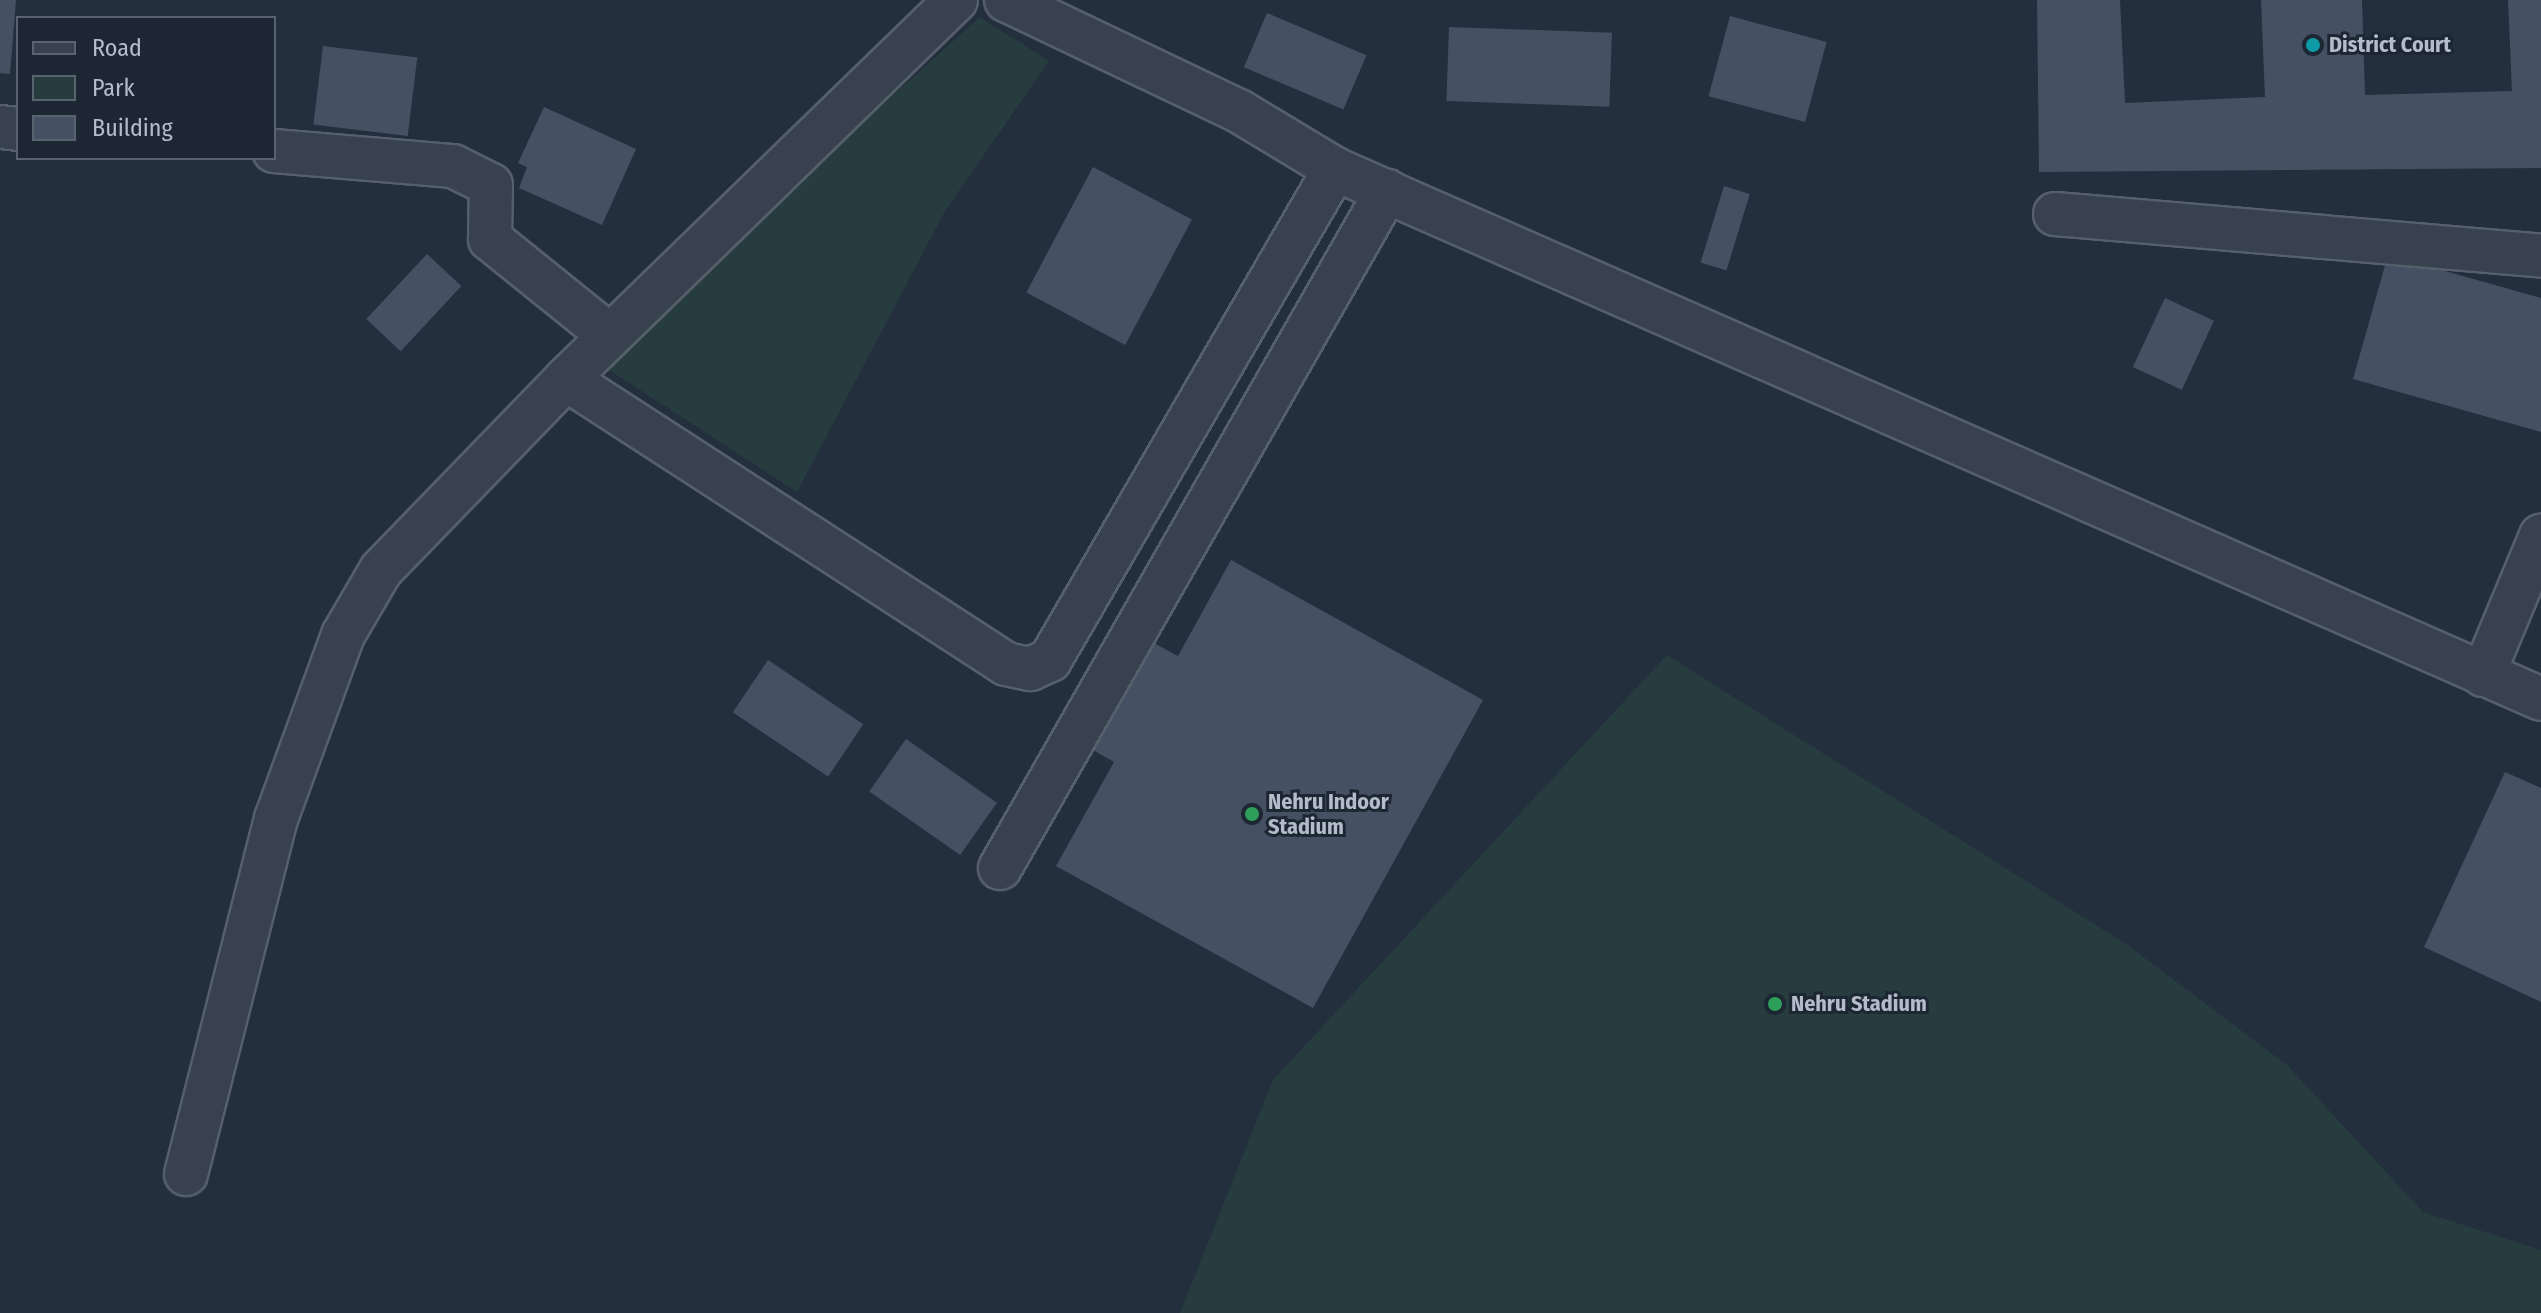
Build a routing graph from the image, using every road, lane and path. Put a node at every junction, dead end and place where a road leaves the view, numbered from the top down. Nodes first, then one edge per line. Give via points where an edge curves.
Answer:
1 (956, 0) edge
2 (1006, 0) edge
3 (276, 151) edge
4 (1335, 169) junction
5 (1387, 191) junction
6 (2055, 214) dead end
7 (2541, 256) edge
8 (610, 336) junction
9 (566, 379) junction
10 (2541, 536) edge
11 (2483, 675) junction
12 (2541, 699) edge
13 (1000, 868) dead end
14 (186, 1174) dead end

1 - 8 street
2 - 4 street via 1239,111
3 - 8 street via 453,166 491,185 490,239
4 - 5 street
4 - 9 street via 1050,660 1030,669 1006,664
5 - 11 street
5 - 13 street
6 - 7 street
8 - 9 street
9 - 14 street via 381,570 343,635 276,819
10 - 11 street
11 - 12 street

